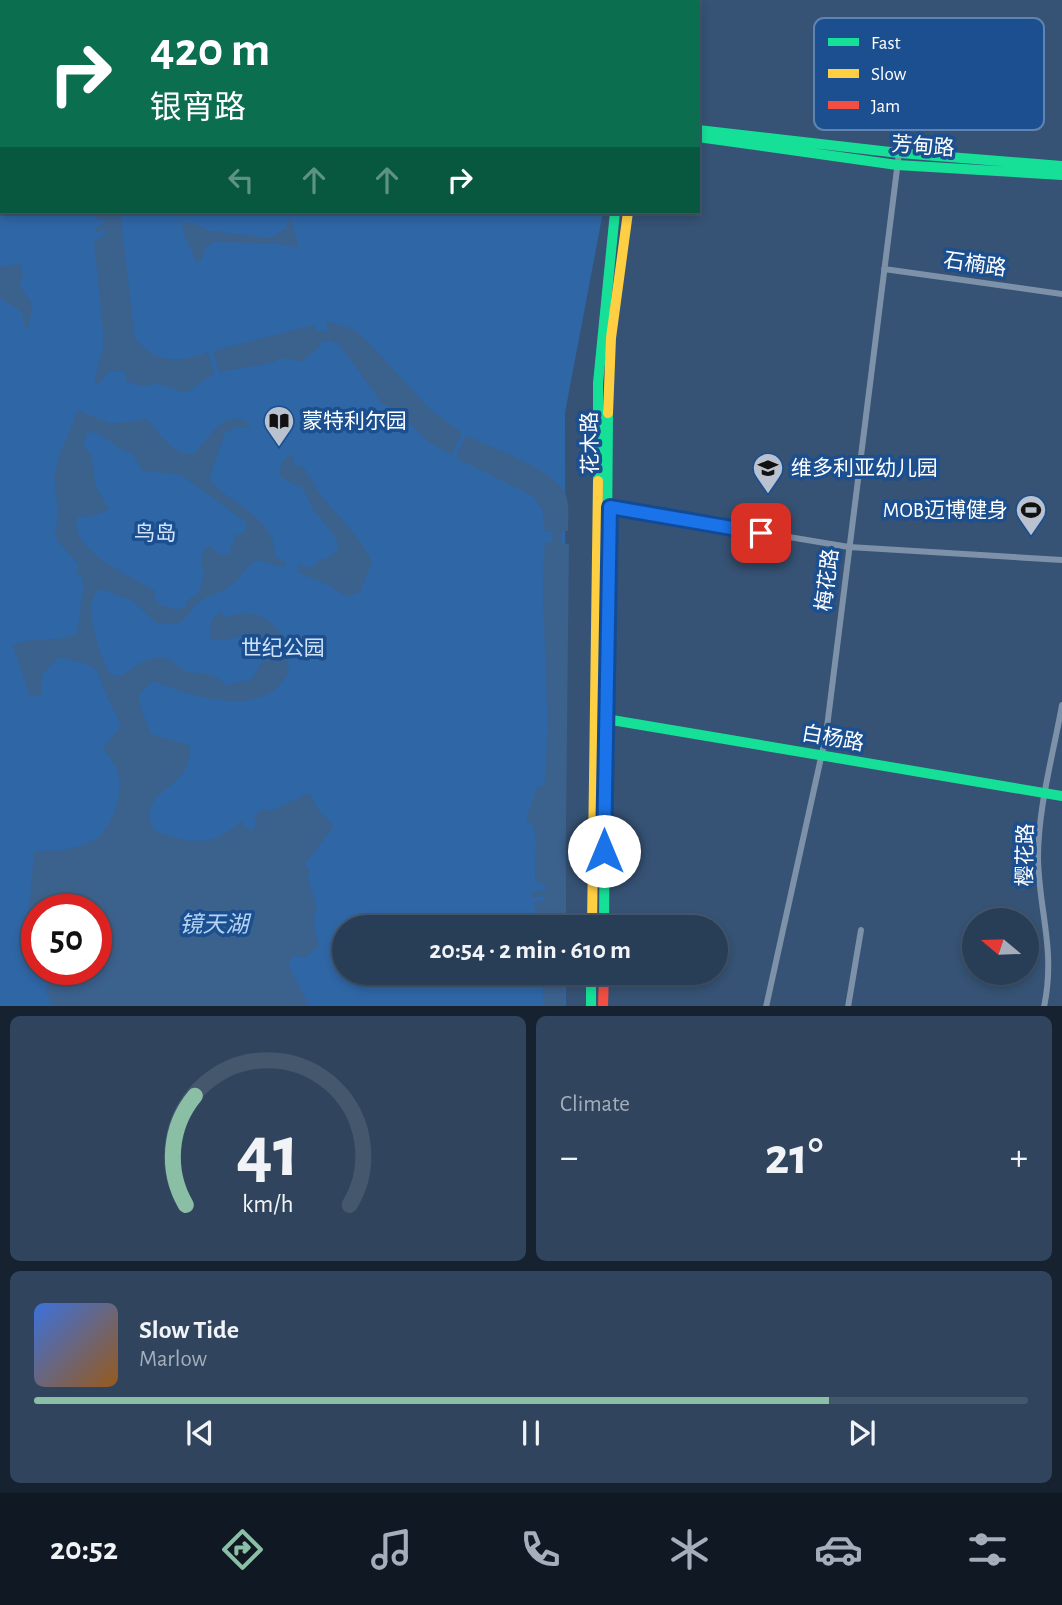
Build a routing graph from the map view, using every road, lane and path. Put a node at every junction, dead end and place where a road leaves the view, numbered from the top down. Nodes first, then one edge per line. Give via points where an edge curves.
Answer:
1 (700, 130) edge
2 (700, 137) edge
3 (899, 153) junction
4 (897, 165) junction
5 (1062, 166) edge
6 (1062, 175) edge
7 (615, 214) edge
8 (628, 214) edge
9 (884, 269) junction
10 (1062, 294) edge
11 (604, 506) junction
12 (849, 547) junction
13 (1062, 560) edge
14 (1062, 705) edge
15 (601, 715) junction
16 (823, 752) junction
17 (1062, 789) edge
18 (1047, 790) junction
19 (1062, 796) edge
20 (593, 915) edge
21 (604, 915) edge
22 (861, 930) dead end
23 (591, 985) edge
24 (604, 985) edge
25 (591, 1006) edge
26 (603, 1006) edge
27 (766, 1006) edge
28 (848, 1006) edge
29 (1044, 1006) edge

1 - 3 main road, 芳甸路
2 - 4 main road, 芳甸路
3 - 4 street, 梅花路
3 - 5 main road, 芳甸路
4 - 6 main road, 芳甸路
4 - 9 street, 梅花路
7 - 11 main road, 花木路 via 598,383
8 - 11 main road, 花木路 via 610,349
9 - 10 street, 石楠路
9 - 12 street, 梅花路
11 - 12 street
11 - 15 main road, 花木路
12 - 13 street
12 - 16 street, 梅花路
14 - 18 street, 樱花路
15 - 16 main road, 白杨路
15 - 20 main road, 花木路
15 - 21 main road, 花木路
16 - 18 main road, 白杨路
16 - 27 street, 梅花路
17 - 18 main road, 白杨路
18 - 19 main road, 白杨路
18 - 29 street, 樱花路 via 1038,855 1050,952
22 - 28 street
23 - 25 main road
24 - 26 main road

